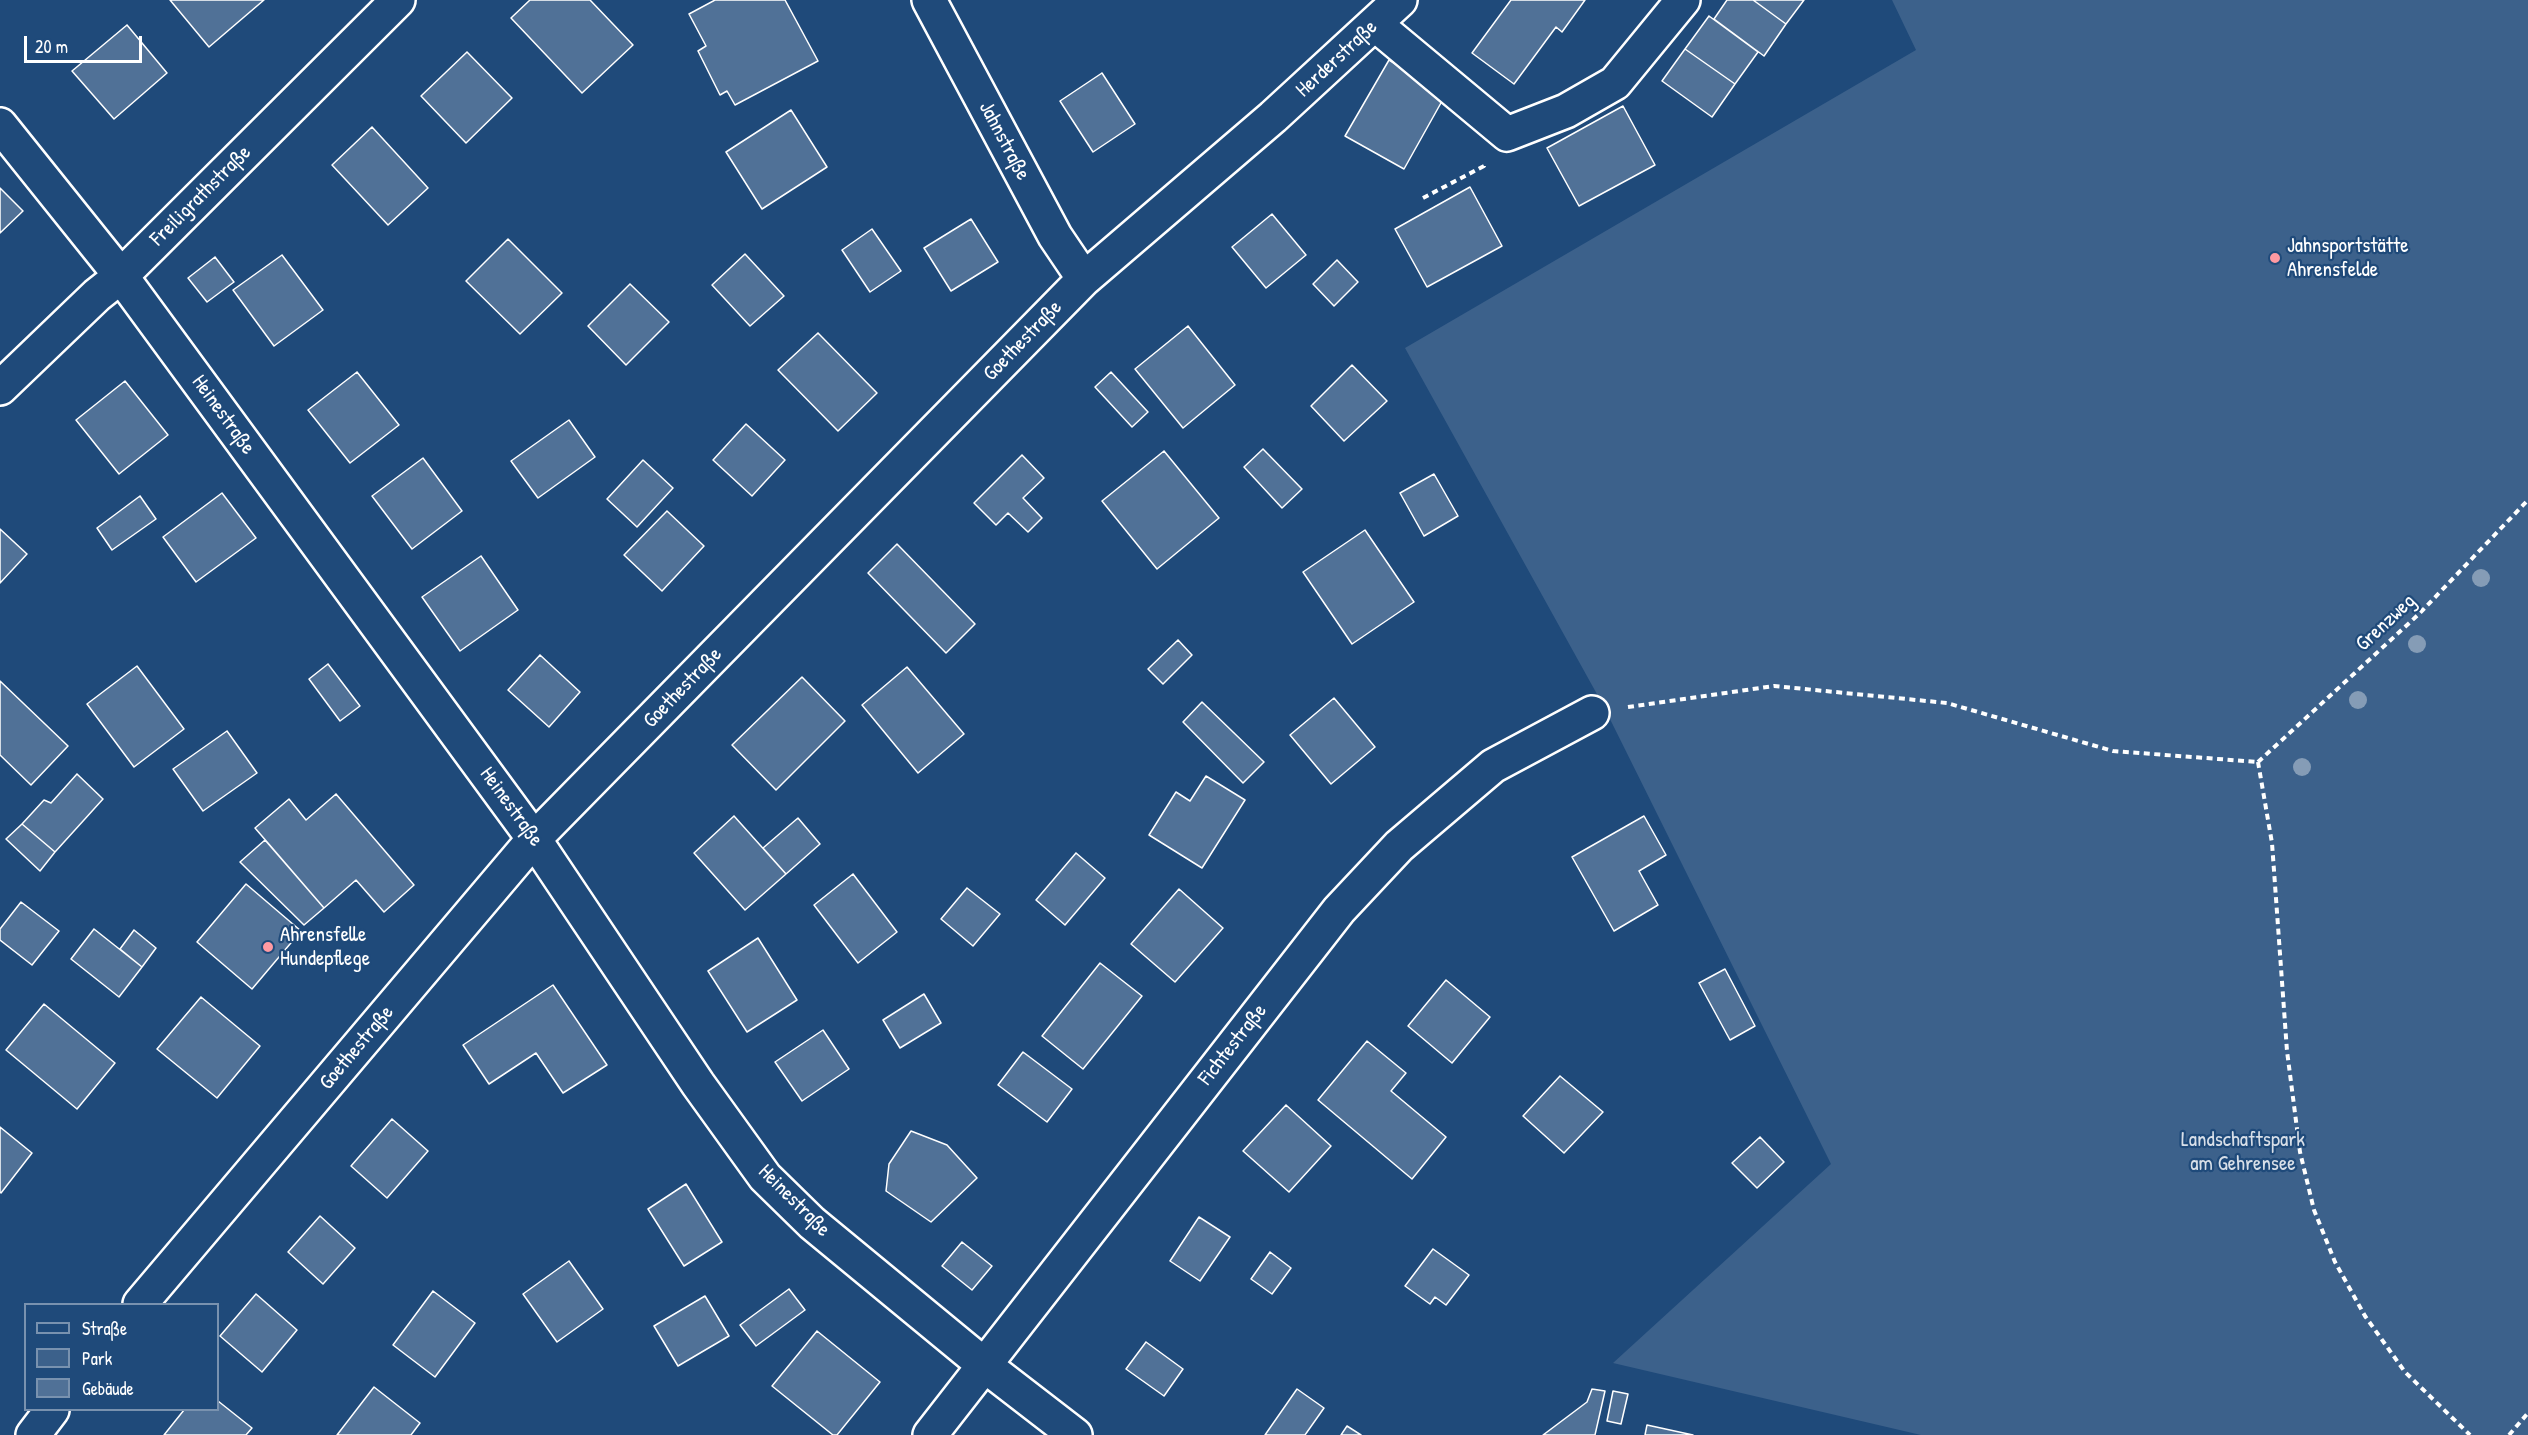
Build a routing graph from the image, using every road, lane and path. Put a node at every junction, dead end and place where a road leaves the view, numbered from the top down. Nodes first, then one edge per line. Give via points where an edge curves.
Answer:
1 (398, 0) edge
2 (929, 0) edge
3 (1400, 0) edge
4 (1683, 0) edge
5 (1375, 24) junction
6 (1478, 110) junction
7 (1273, 117) joint
8 (0, 125) edge
9 (1423, 198) dead end
10 (121, 276) junction
11 (1084, 279) junction
12 (0, 387) edge
13 (2528, 500) edge
14 (1592, 712) joint
15 (2258, 762) junction
16 (534, 839) junction
17 (142, 1303) edge
18 (983, 1364) junction
19 (51, 1411) edge
20 (2528, 1413) edge
21 (33, 1435) edge
22 (930, 1435) edge
23 (1075, 1435) edge
24 (2470, 1435) edge
25 (2509, 1435) edge

1 - 10 street, Freiligrathstraße
2 - 11 street, Jahnstraße via 1055,237
3 - 5 street, Herderstraße
4 - 6 street via 1615,83 1566,111 1507,134
5 - 6 street
5 - 7 street, Herderstraße
6 - 9 path via 1484,166
7 - 11 street, Goethestraße
8 - 10 street, Heinestraße
10 - 12 street, Freiligrathstraße
10 - 16 street, Heinestraße
11 - 16 street, Goethestraße
13 - 15 path, Grenzweg via 2419,614
14 - 15 path via 1774,686 1947,703 2113,751
14 - 18 street, Fichtestraße via 1493,766 1399,846 1339,910
15 - 24 path via 2272,843 2287,1051 2300,1152 2314,1210 2335,1262 2365,1316 2405,1372
16 - 17 street, Goethestraße
16 - 18 street, Heinestraße via 765,1177 812,1222
18 - 22 street, Fichtestraße
18 - 23 street, Heinestraße
19 - 21 street
20 - 25 path

